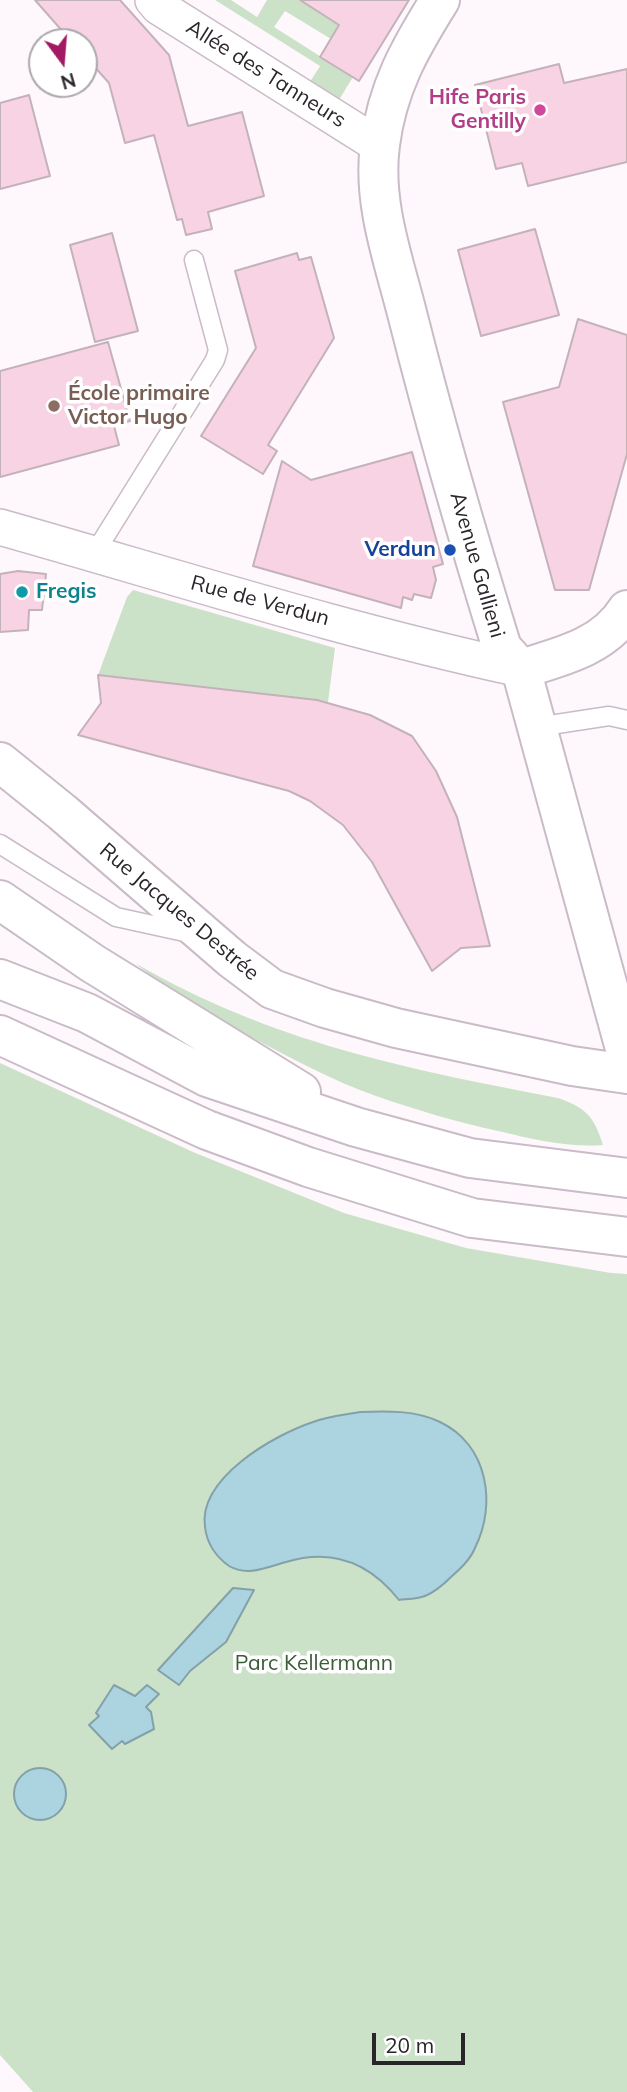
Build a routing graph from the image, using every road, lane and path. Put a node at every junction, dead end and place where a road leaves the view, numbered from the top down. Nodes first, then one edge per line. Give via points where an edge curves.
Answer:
1 (153, 0) edge
2 (440, 0) edge
3 (380, 146) junction
4 (194, 260) dead end
5 (0, 527) edge
6 (94, 554) junction
7 (627, 610) edge
8 (521, 670) junction
9 (627, 720) edge
10 (537, 727) junction
11 (0, 762) edge
12 (0, 844) edge
13 (0, 901) edge
14 (206, 936) junction
15 (0, 979) edge
16 (0, 1035) edge
17 (627, 1056) edge
18 (627, 1074) edge
19 (356, 1127) junction
20 (627, 1178) edge
21 (627, 1237) edge

1 - 3 street, Allée des Tanneurs
2 - 3 main road, Avenue Gallieni via 394,82
3 - 8 main road, Avenue Gallieni via 381,210 429,401 502,648
4 - 6 lane via 218,350 215,360
5 - 6 street, Rue de Verdun
6 - 8 street, Rue de Verdun
7 - 8 main road via 592,643
8 - 10 main road, Avenue Gallieni
9 - 10 lane via 609,716
10 - 17 main road, Avenue Gallieni
11 - 14 main road, Rue Jacques Destrée
12 - 14 lane via 116,917
13 - 19 main road via 92,964
14 - 18 main road, Rue Jacques Destrée via 272,989 325,1008 396,1028
15 - 19 main road via 87,1013 208,1077
16 - 21 main road via 207,1130 308,1167 472,1218
19 - 20 main road via 470,1158

